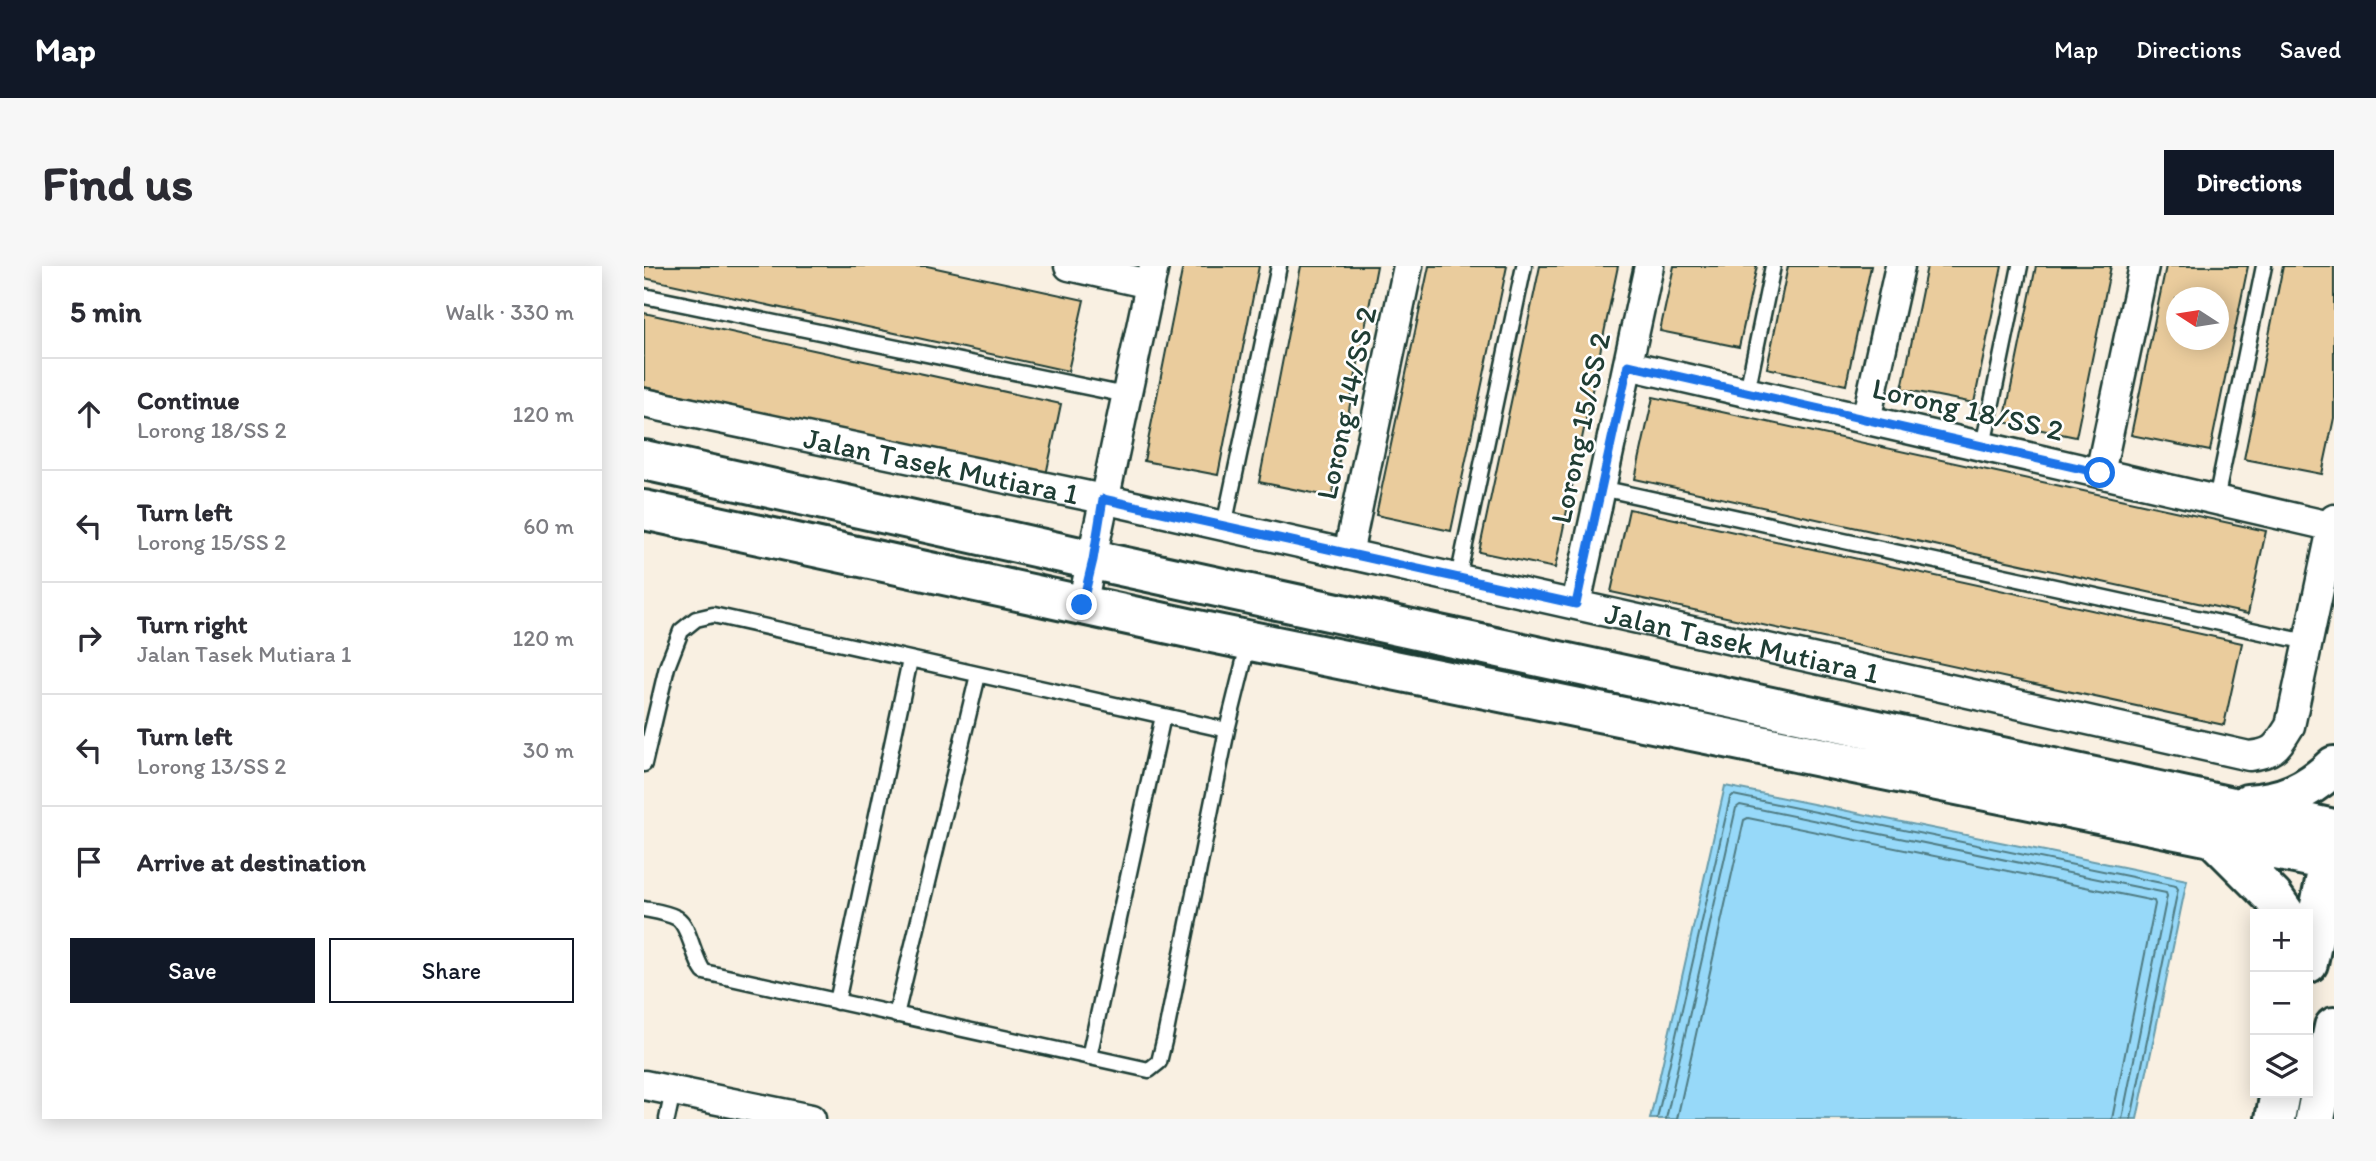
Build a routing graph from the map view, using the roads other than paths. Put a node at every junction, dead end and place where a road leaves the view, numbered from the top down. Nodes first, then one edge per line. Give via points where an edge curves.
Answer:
1 (1069, 266) edge
2 (1279, 266) edge
3 (1408, 266) edge
4 (1524, 266) edge
5 (1649, 266) edge
6 (1773, 266) edge
7 (1900, 266) edge
8 (2020, 266) edge
9 (2144, 266) edge
10 (2264, 266) edge
11 (1152, 275) edge
12 (644, 296) edge
13 (1628, 365) junction
14 (1747, 392) junction
15 (1126, 396) junction
16 (644, 403) edge
17 (1866, 420) junction
18 (1983, 446) junction
19 (644, 460) edge
20 (2100, 473) junction
21 (1601, 488) junction
22 (1103, 499) junction
23 (2216, 500) junction
24 (644, 510) edge
25 (2333, 524) edge
26 (1224, 526) junction
27 (1348, 554) junction
28 (1093, 560) junction
29 (1458, 578) junction
30 (1576, 604) junction
31 (1082, 605) junction
32 (1249, 641) junction
33 (2307, 642) junction
34 (910, 660) junction
35 (978, 675) junction
36 (1163, 716) junction
37 (1227, 730) junction
38 (644, 764) edge
39 (2334, 766) edge
40 (2217, 821) junction
41 (2333, 848) edge
42 (644, 909) edge
43 (2281, 909) edge
44 (2313, 940) edge
45 (837, 1002) junction
46 (897, 1015) junction
47 (2334, 1027) edge
48 (1089, 1057) junction
49 (644, 1085) edge
50 (673, 1091) junction
51 (2279, 1098) edge
52 (667, 1119) edge
53 (811, 1119) edge
54 (2274, 1119) edge
55 (2315, 1119) edge

1 - 11 street
2 - 26 lane
3 - 27 street, Lorong 14/SS 2
4 - 29 lane
5 - 13 street, Lorong 15/SS 2
6 - 14 lane
7 - 17 street
8 - 18 lane
9 - 20 street
10 - 23 lane
11 - 15 street
12 - 15 lane
13 - 14 street, Lorong 18/SS 2
13 - 21 street, Lorong 15/SS 2
14 - 17 street, Lorong 18/SS 2
15 - 22 street
16 - 22 street, Jalan Tasek Mutiara 1
17 - 18 street, Lorong 18/SS 2
18 - 20 street, Lorong 18/SS 2
19 - 28 street, Jalan Tasek Mutiara 1
20 - 23 street, Lorong 18/SS 2
21 - 30 street, Lorong 15/SS 2
21 - 33 lane
22 - 26 street, Jalan Tasek Mutiara 1
22 - 28 street
23 - 25 street, Lorong 18/SS 2
24 - 31 street, Jalan Tasek Mutiara 1
25 - 33 street, Jalan Tasek Mutiara 1
26 - 27 street, Jalan Tasek Mutiara 1
27 - 29 street, Jalan Tasek Mutiara 1
28 - 31 street
28 - 40 street, Jalan Tasek Mutiara 1
29 - 30 street, Jalan Tasek Mutiara 1
30 - 33 street, Jalan Tasek Mutiara 1 via 2249,756 2267,754 2290,726
31 - 32 street, Jalan Tasek Mutiara 1
32 - 37 lane
32 - 40 street, Jalan Tasek Mutiara 1
34 - 35 lane
34 - 38 lane via 713,615 696,619 681,631 667,667
34 - 45 lane
35 - 36 lane
35 - 46 lane
36 - 37 lane
36 - 48 lane
37 - 48 lane via 1159,1062 1149,1070
39 - 40 street via 2318,782 2292,796 2258,803
40 - 41 street, Jalan Tasek Mutiara 1
40 - 43 street
41 - 44 street
42 - 45 lane via 678,918 704,972
45 - 46 lane
46 - 48 lane
47 - 55 street
49 - 50 street
50 - 52 lane
50 - 53 street
51 - 54 street

